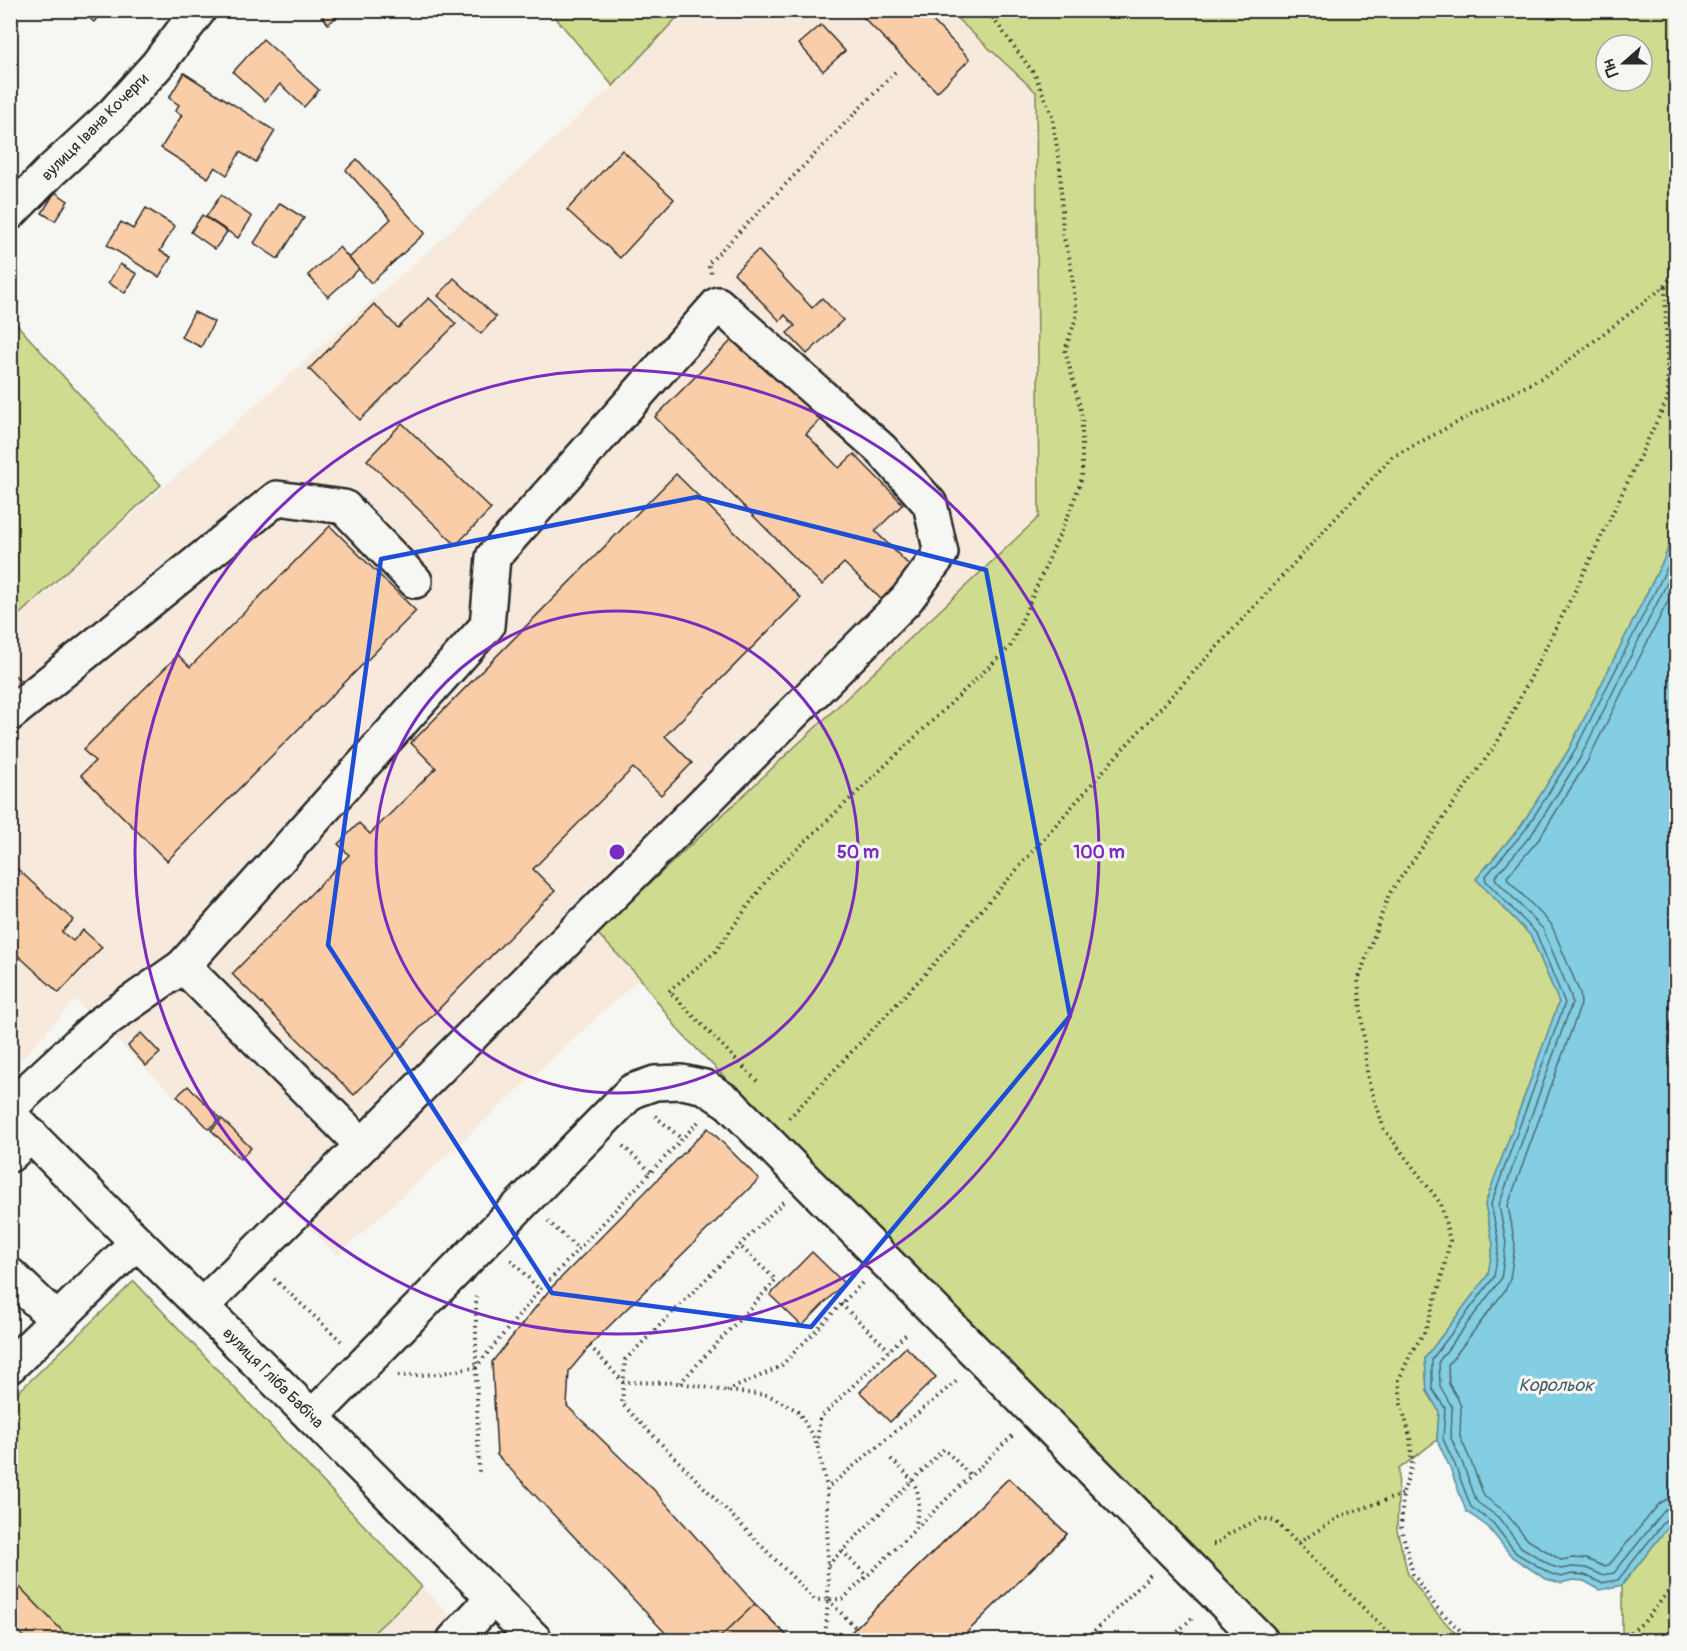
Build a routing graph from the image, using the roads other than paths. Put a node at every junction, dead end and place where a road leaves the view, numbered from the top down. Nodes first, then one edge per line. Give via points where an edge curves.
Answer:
1 (199, 10) edge
2 (10, 213) edge
3 (415, 581) dead end
4 (10, 714) edge
5 (183, 966) junction
6 (10, 1107) edge
7 (17, 1135) edge
8 (363, 1145) junction
9 (137, 1242) junction
10 (10, 1275) edge
11 (202, 1306) junction
12 (57, 1320) junction
13 (10, 1365) edge
14 (312, 1417) junction
15 (493, 1598) junction
16 (454, 1641) edge
17 (535, 1641) edge
18 (1261, 1641) edge

1 - 2 street, вулиця Івана Кочерги via 157,65 112,114
3 - 4 street via 344,507 277,498
5 - 6 street via 100,1024
5 - 8 street
5 - 8 street via 487,626 493,557 718,304 881,449 930,504 941,553 906,600
7 - 9 street, вулиця Гліба Бабіча
8 - 11 street
9 - 11 street, вулиця Гліба Бабіча
9 - 12 street
10 - 12 street
11 - 14 street, вулиця Гліба Бабіча
12 - 13 street
14 - 15 street, вулиця Гліба Бабіча
14 - 18 street via 632,1091 656,1083 682,1082 705,1087 729,1103
15 - 16 street
15 - 17 street, вулиця Гліба Бабіча

